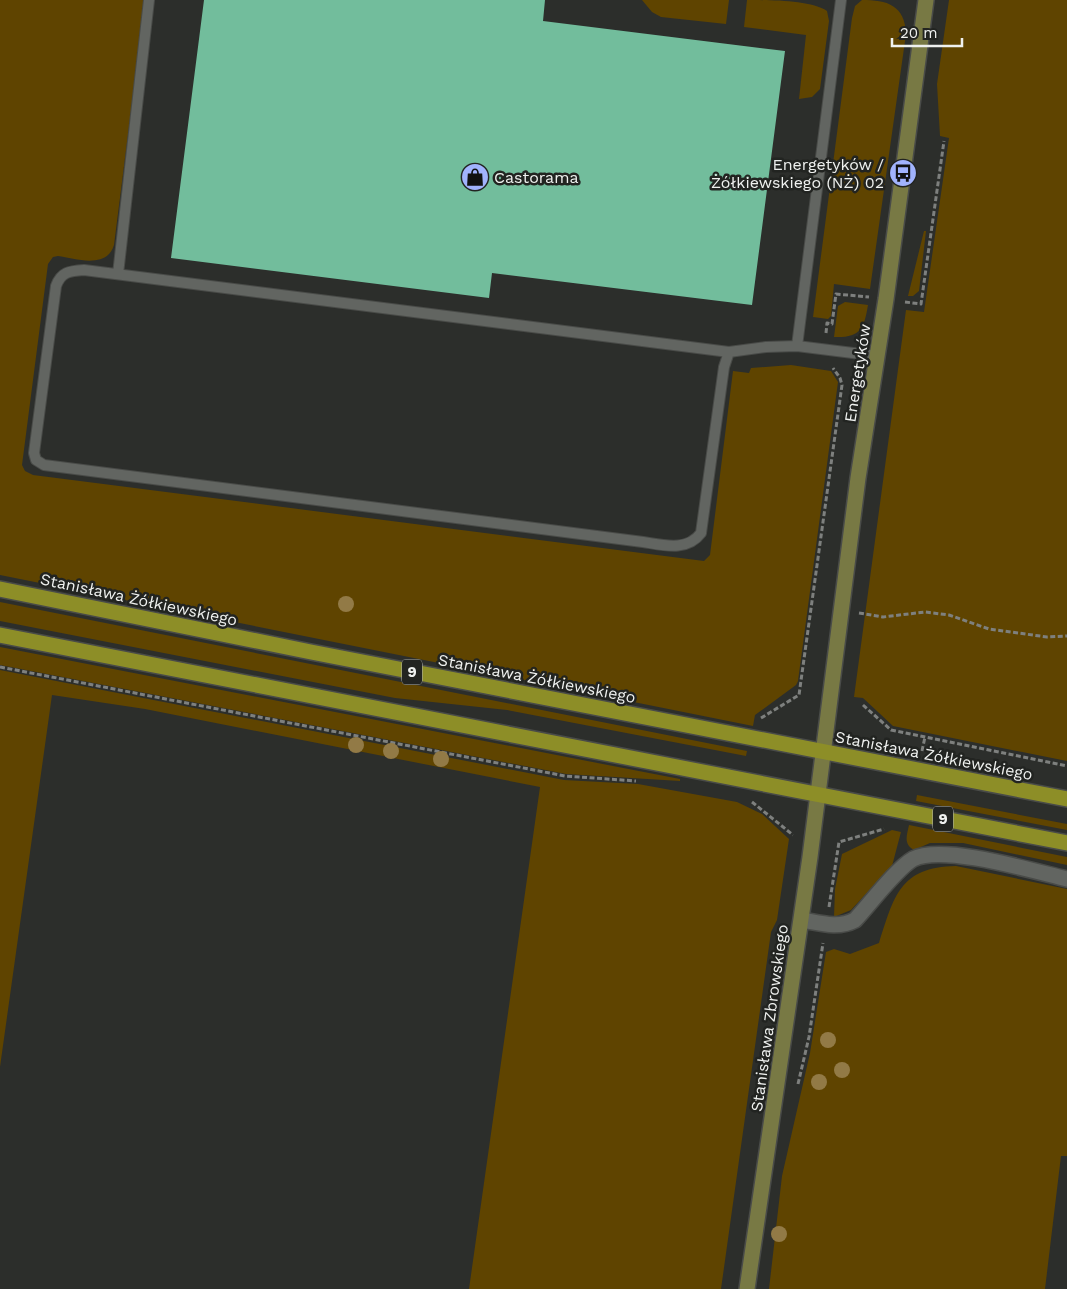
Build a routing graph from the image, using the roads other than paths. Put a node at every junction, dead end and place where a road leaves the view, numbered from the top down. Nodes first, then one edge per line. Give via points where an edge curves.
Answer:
1 (149, 0) edge
2 (841, 0) edge
3 (926, 0) edge
4 (118, 274) junction
5 (797, 346) junction
6 (729, 352) junction
7 (877, 356) junction
8 (0, 589) edge
9 (0, 634) edge
10 (824, 752) junction
11 (819, 794) junction
12 (1067, 799) edge
13 (1067, 844) edge
14 (1067, 879) edge
15 (802, 920) junction
16 (747, 1289) edge

1 - 4 lane
2 - 5 lane
3 - 7 main road, Energetyków
4 - 6 lane
4 - 6 lane via 84,270 64,273 59,278 34,447 36,460 44,465 684,546 701,533 724,367
5 - 6 lane
5 - 7 lane
7 - 10 main road, Energetyków
8 - 10 main road, Stanisława Żółkiewskiego / 9
9 - 11 main road, 9
10 - 11 main road, Stanisława Zbrowskiego
10 - 12 main road, Stanisława Żółkiewskiego / 9
11 - 13 main road, 9
11 - 15 main road, Stanisława Zbrowskiego
14 - 15 street via 964,857 931,855 914,859 904,866 855,920 846,925
15 - 16 main road, Stanisława Zbrowskiego

